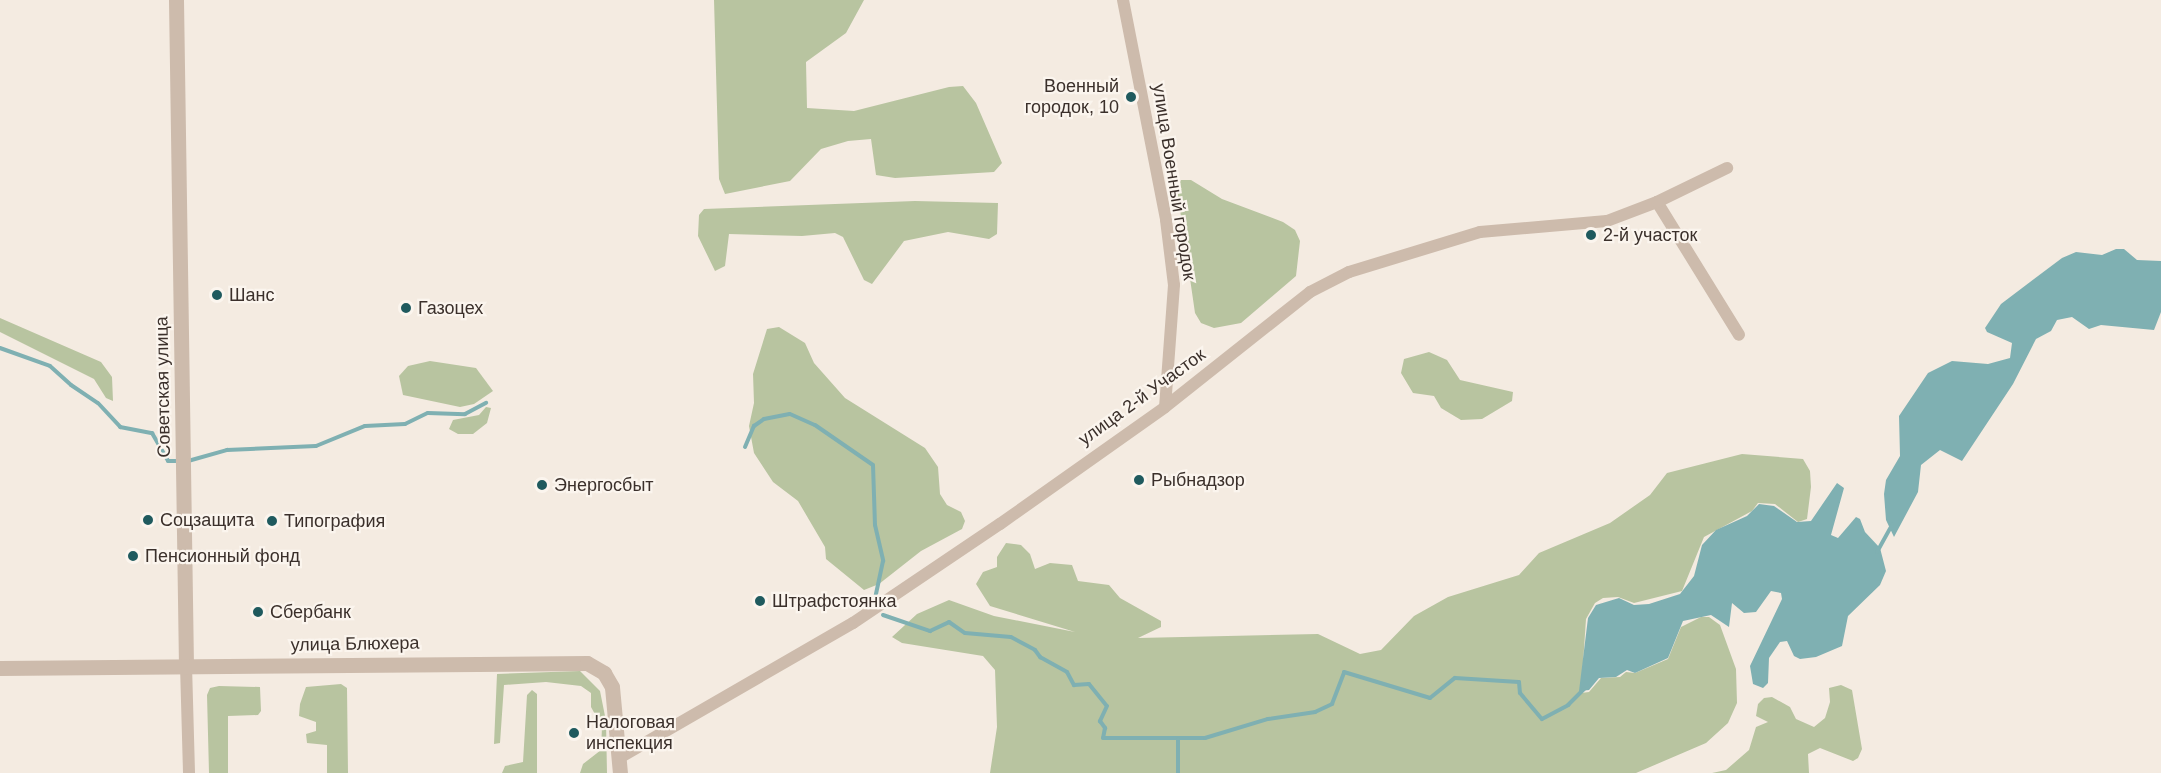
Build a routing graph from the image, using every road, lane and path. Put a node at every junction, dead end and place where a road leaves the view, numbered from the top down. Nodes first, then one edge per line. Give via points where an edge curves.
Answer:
1 (176, 0) edge
2 (1123, 0) edge
3 (1727, 168) dead end
4 (1657, 202) junction
5 (1738, 335) dead end
6 (1166, 406) junction
7 (186, 665) junction
8 (0, 668) edge
9 (619, 765) edge
10 (189, 773) edge

1 - 7 street, Советская улица
2 - 6 street, улица Военный городок via 1166,220 1174,285
3 - 4 street, улица 2-й Участок
4 - 5 street
4 - 6 street, улица 2-й Участок via 1607,221 1480,232 1349,272 1310,292
6 - 9 street, улица 2-й Участок via 853,623
7 - 8 street, улица Блюхера
7 - 9 street, улица Блюхера via 587,663 604,673 612,687
7 - 10 street, Советская улица

